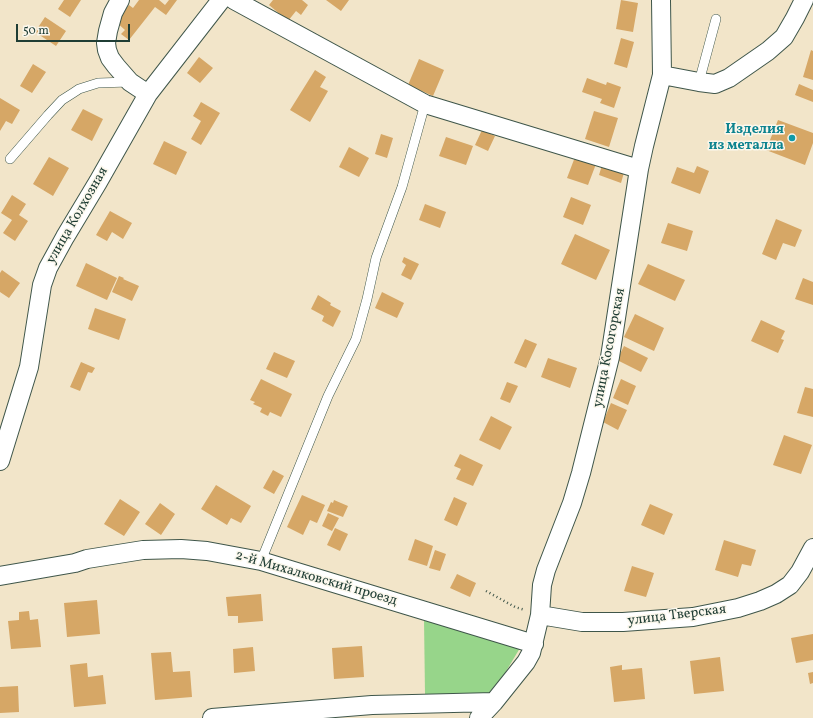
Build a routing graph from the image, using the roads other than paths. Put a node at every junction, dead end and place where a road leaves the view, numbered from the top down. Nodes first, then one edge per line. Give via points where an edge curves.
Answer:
1 (120, 0) edge
2 (222, 0) edge
3 (234, 0) edge
4 (661, 0) edge
5 (804, 0) edge
6 (716, 19) dead end
7 (662, 76) junction
8 (130, 82) junction
9 (699, 82) junction
10 (148, 94) junction
11 (426, 104) junction
12 (10, 159) dead end
13 (639, 169) junction
14 (0, 461) edge
15 (813, 548) edge
16 (261, 561) junction
17 (0, 576) edge
18 (540, 615) junction
19 (534, 644) junction
20 (494, 702) junction
21 (212, 718) edge
22 (479, 718) edge

1 - 8 street via 109,27 106,46 110,58
2 - 10 street, улица Колхозная
3 - 11 street
4 - 7 street, улица Косогорская
5 - 9 street via 788,31 768,51 722,81 714,84
6 - 9 lane
7 - 9 street
7 - 13 street, улица Косогорская
8 - 10 street
8 - 12 lane via 98,83 79,89 62,100
10 - 14 street, улица Колхозная via 44,276 29,367
11 - 13 street
11 - 16 lane via 402,187 376,258 356,339 328,396
13 - 18 street, улица Косогорская via 610,357 578,483 546,570
15 - 18 street, улица Тверская via 790,585 776,594 738,608 693,617 623,622 582,622
16 - 17 street, 2-й Михалковский проезд via 208,551 143,550
16 - 19 street, 2-й Михалковский проезд
18 - 19 street, улица Косогорская
19 - 20 street, улица Косогорская via 526,662
20 - 21 street via 372,705
20 - 22 street, улица Косогорская

